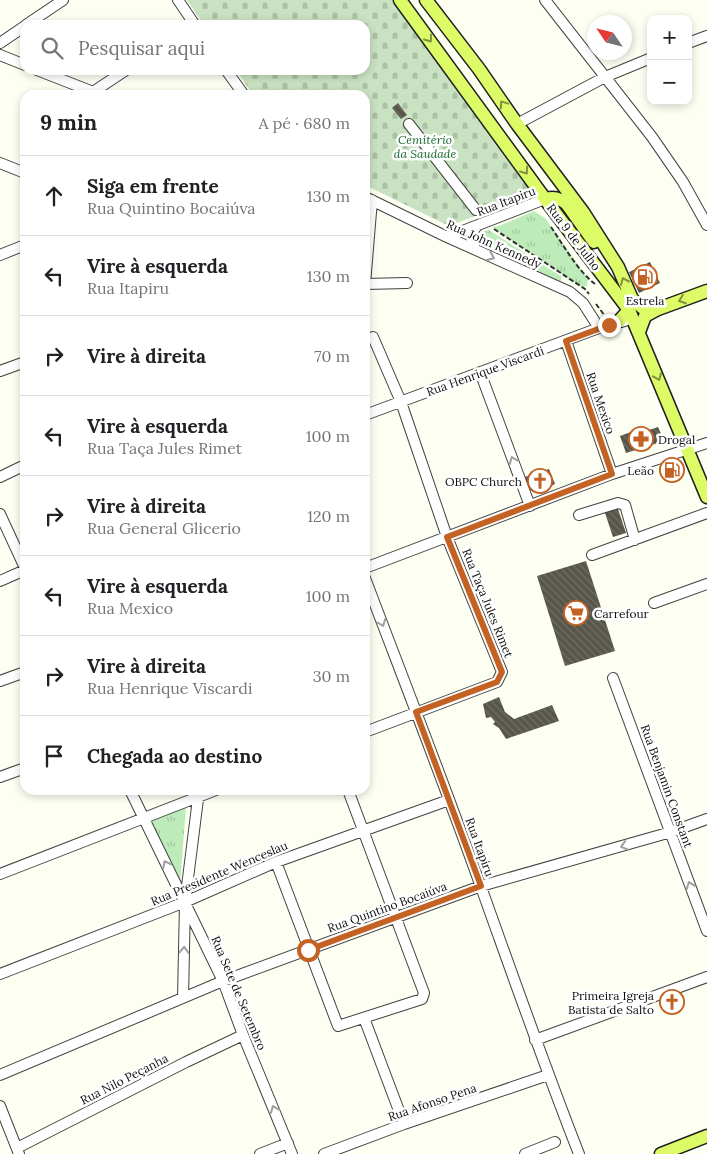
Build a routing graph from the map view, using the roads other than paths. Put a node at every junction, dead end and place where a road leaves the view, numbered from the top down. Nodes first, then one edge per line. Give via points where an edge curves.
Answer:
1 (63, 0) edge
2 (178, 0) edge
3 (400, 0) edge
4 (426, 0) edge
5 (545, 0) edge
6 (33, 20) edge
7 (191, 20) edge
8 (20, 29) edge
9 (707, 36) edge
10 (692, 42) edge
11 (0, 43) edge
12 (0, 55) edge
13 (647, 60) edge
14 (20, 63) edge
15 (50, 75) edge
16 (120, 75) edge
17 (230, 75) edge
18 (605, 77) junction
19 (87, 90) edge
20 (102, 90) edge
21 (240, 90) edge
22 (409, 124) dead end
23 (517, 124) junction
24 (0, 163) edge
25 (20, 171) edge
26 (370, 198) edge
27 (545, 199) junction
28 (476, 210) dead end
29 (478, 225) junction
30 (707, 225) edge
31 (447, 237) junction
32 (20, 247) edge
33 (475, 249) junction
34 (610, 253) junction
35 (0, 255) edge
36 (407, 283) dead end
37 (370, 284) edge
38 (707, 291) edge
39 (631, 305) junction
40 (658, 309) junction
41 (609, 325) junction
42 (636, 327) junction
43 (373, 337) dead end
44 (566, 341) junction
45 (20, 364) edge
46 (0, 371) edge
47 (480, 372) junction
48 (401, 402) junction
49 (370, 413) edge
50 (707, 443) edge
51 (688, 450) junction
52 (20, 467) edge
53 (612, 474) junction
54 (0, 477) edge
55 (707, 497) edge
56 (530, 506) junction
57 (707, 513) edge
58 (0, 514) edge
59 (579, 515) dead end
60 (447, 537) junction
61 (635, 540) junction
62 (592, 555) dead end
63 (20, 558) edge
64 (370, 566) edge
65 (20, 571) edge
66 (0, 581) edge
67 (707, 584) edge
68 (370, 591) edge
69 (654, 603) dead end
70 (20, 674) edge
71 (613, 678) dead end
72 (0, 681) edge
73 (416, 712) junction
74 (370, 730) edge
75 (20, 770) edge
76 (0, 777) edge
77 (132, 795) edge
78 (195, 795) edge
79 (199, 795) edge
80 (350, 795) edge
81 (449, 800) junction
82 (143, 818) junction
83 (707, 819) edge
84 (363, 830) junction
85 (671, 832) junction
86 (276, 862) junction
87 (0, 874) edge
88 (481, 886) junction
89 (185, 902) junction
90 (395, 918) junction
91 (707, 931) edge
92 (308, 950) junction
93 (0, 974) edge
94 (707, 977) edge
95 (223, 981) junction
96 (183, 998) junction
97 (364, 1018) junction
98 (243, 1035) junction
99 (535, 1040) junction
100 (0, 1075) edge
101 (548, 1075) junction
102 (0, 1106) edge
103 (404, 1124) junction
104 (5, 1135) edge
105 (707, 1136) edge
106 (555, 1142) dead end
107 (288, 1143) junction
108 (18, 1151) edge
109 (260, 1154) edge
110 (292, 1154) edge
111 (324, 1154) edge
112 (525, 1154) edge
113 (579, 1154) edge
114 (660, 1154) edge

1 - 6 street
2 - 7 street
3 -> 27 main road, Rua 9 de Julho
23 -> 4 main road, Rua 9 de Julho
5 - 18 street
8 - 11 street
9 - 10 street
12 - 14 street
13 - 18 street
15 - 19 street
16 - 20 street
17 - 21 street
18 - 23 street
18 - 30 street via 652,137
22 - 28 street
23 - 34 main road, Rua 9 de Julho
24 - 25 street
26 - 31 street, Rua John Kennedy
27 - 29 street, Rua Itapiru
27 - 34 main road via 554,197 566,203 593,242
27 - 39 main road, Rua 9 de Julho
29 - 31 street, Rua Itapiru
29 - 33 street via 471,241
31 - 33 street, Rua John Kennedy
32 - 35 street
33 -> 41 street, Rua John Kennedy via 570,292
39 -> 34 main road, Rua 9 de Julho
36 - 37 street
38 -> 40 main road
39 - 40 main road, Rua 9 de Julho
39 - 41 main road
39 - 42 main road, Rua 9 de Julho
40 - 42 main road via 645,316
41 - 42 street, Rua Henrique Viscardi via 628,320
41 - 44 street, Rua Henrique Viscardi
42 -> 51 main road, Rua 9 de Julho
43 - 48 street, Rua Taça Jules Rimet
44 - 47 street, Rua Henrique Viscardi
44 - 53 street, Rua Mexico
45 - 46 street
47 - 48 street, Rua Henrique Viscardi
56 -> 47 street
48 - 49 street, Rua Henrique Viscardi
48 - 60 street, Rua Taça Jules Rimet
50 - 51 street
51 - 53 street
51 - 55 main road, Rua 9 de Julho
52 - 54 street
53 - 56 street
56 - 60 street
57 - 61 street
58 - 63 street
59 - 61 street via 623,503
60 - 64 street
60 - 73 street, Rua Taça Jules Rimet via 502,672 497,682
61 - 62 street
65 - 66 street
67 - 69 street
68 -> 73 street, Rua Itapiru
70 - 72 street
71 - 85 street, Rua Benjamin Constant
73 - 74 street
73 - 81 street, Rua Itapiru
75 - 76 street
77 - 82 street, Rua Sete de Setembro
78 - 82 street
79 - 89 street
80 - 84 street
81 - 84 street, Rua Presidente Wenceslau
81 - 88 street, Rua Itapiru
82 - 87 street
89 -> 82 street, Rua Sete de Setembro
83 - 85 street, Rua Quintino Bocaiúva
84 - 86 street, Rua Presidente Wenceslau
84 - 90 street
85 -> 88 street, Rua Quintino Bocaiúva
91 -> 85 street, Rua Benjamin Constant
86 - 89 street, Rua Presidente Wenceslau
86 - 92 street
88 - 90 street, Rua Quintino Bocaiúva
88 - 99 street, Rua Itapiru
89 - 93 street, Rua Presidente Wenceslau
89 - 95 street, Rua Sete de Setembro
96 -> 89 street
90 - 92 street, Rua Quintino Bocaiúva
90 - 97 street via 424,993 422,999
92 - 95 street, Rua Quintino Bocaiúva
92 - 97 street via 338,1026
94 - 99 street
95 - 96 street, Rua Quintino Bocaiúva
95 - 98 street, Rua Sete de Setembro
96 - 100 street, Rua Quintino Bocaiúva
97 - 103 street
107 -> 98 street, Rua Sete de Setembro
98 - 108 street, Rua Nilo Peçanha
99 - 101 street, Rua Itapiru
101 - 103 street, Rua Afonso Pena
101 - 113 street, Rua Itapiru
102 - 104 street
103 - 111 street, Rua Afonso Pena
104 - 108 street
105 - 114 main road
106 - 112 street
107 - 109 street
107 - 110 street, Rua Sete de Setembro

